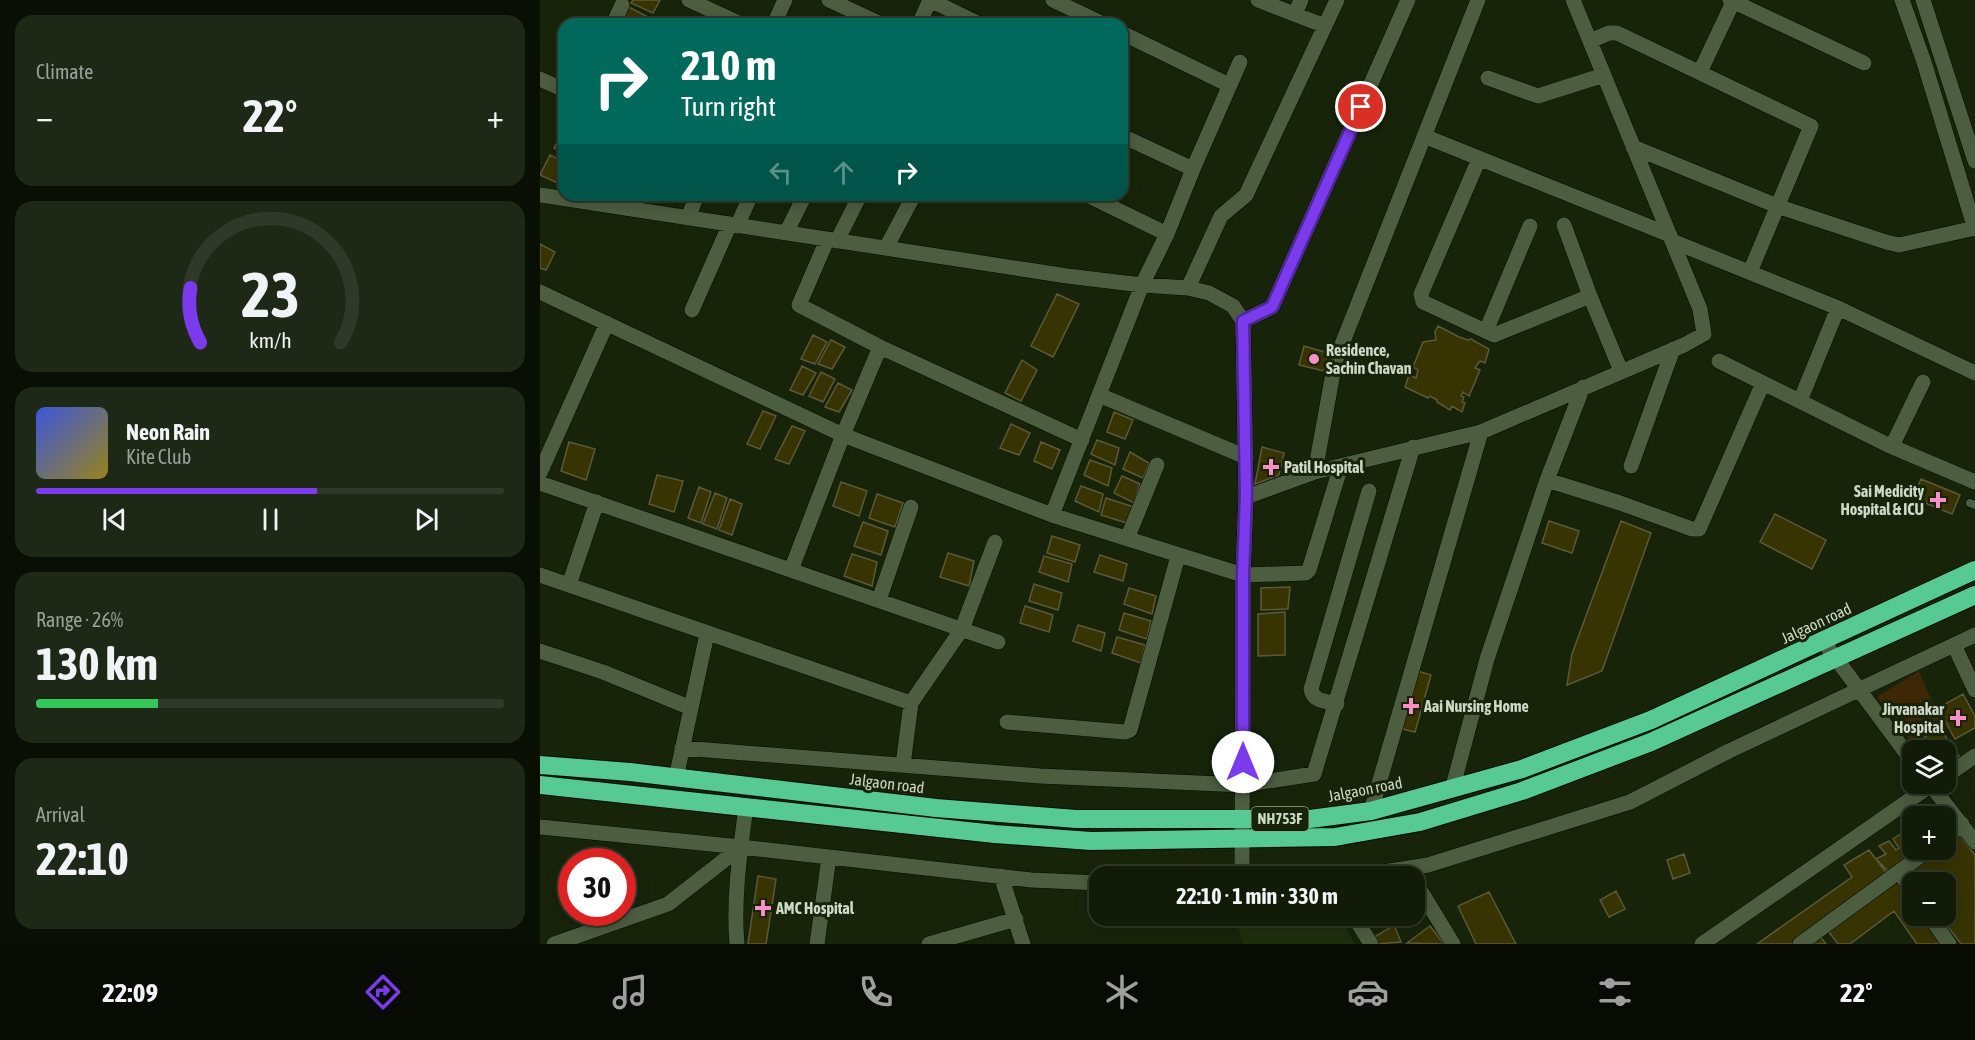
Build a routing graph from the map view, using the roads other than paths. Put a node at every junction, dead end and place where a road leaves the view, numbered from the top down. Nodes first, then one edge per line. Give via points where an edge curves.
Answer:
1 (689, 0) edge
2 (785, 0) edge
3 (830, 0) edge
4 (930, 0) edge
5 (1053, 0) edge
6 (1258, 0) edge
7 (1337, 0) edge
8 (1408, 0) edge
9 (1478, 0) edge
10 (1573, 0) edge
11 (1732, 0) edge
12 (1902, 0) edge
13 (1923, 0) edge
14 (622, 5) dead end
15 (1298, 7) edge
16 (616, 18) edge
17 (728, 18) edge
18 (777, 18) edge
19 (868, 18) edge
20 (922, 18) edge
21 (966, 18) edge
22 (1090, 18) edge
23 (1325, 26) junction
24 (1128, 36) edge
25 (1590, 41) junction
26 (1942, 57) junction
27 (1240, 62) dead end
28 (1924, 62) junction
29 (1864, 63) dead end
30 (1700, 72) junction
31 (1604, 75) junction
32 (1488, 78) dead end
33 (540, 79) edge
34 (1229, 85) junction
35 (558, 87) edge
36 (1424, 136) junction
37 (1128, 139) edge
38 (1633, 147) junction
39 (1479, 159) junction
40 (1975, 161) edge
41 (1193, 170) junction
42 (540, 195) edge
43 (558, 198) edge
44 (579, 201) edge
45 (695, 201) edge
46 (748, 201) edge
47 (802, 201) edge
48 (856, 201) edge
49 (911, 201) edge
50 (1099, 201) edge
51 (1777, 206) junction
52 (688, 218) junction
53 (734, 225) junction
54 (1564, 225) dead end
55 (1530, 226) dead end
56 (1975, 228) edge
57 (786, 233) junction
58 (1167, 234) junction
59 (1671, 238) junction
60 (832, 241) junction
61 (886, 248) junction
62 (1750, 272) junction
63 (1142, 285) junction
64 (1188, 288) junction
65 (540, 292) edge
66 (1590, 296) junction
67 (1838, 308) junction
68 (692, 310) dead end
69 (1243, 321) junction
70 (607, 323) junction
71 (1486, 331) junction
72 (880, 347) junction
73 (1673, 349) junction
74 (1719, 361) dead end
75 (1621, 371) junction
76 (1975, 373) edge
77 (1923, 382) dead end
78 (1762, 383) junction
79 (1583, 387) junction
80 (1099, 395) junction
81 (1800, 401) junction
82 (1481, 432) junction
83 (843, 435) junction
84 (1082, 440) junction
85 (1413, 447) junction
86 (1892, 447) junction
87 (1246, 457) junction
88 (1157, 465) dead end
89 (1341, 466) junction
90 (1631, 466) dead end
91 (1315, 472) junction
92 (540, 473) edge
93 (1547, 480) junction
94 (1975, 482) edge
95 (540, 483) edge
96 (1369, 491) dead end
97 (1246, 496) junction
98 (597, 502) junction
99 (911, 507) dead end
100 (1052, 515) junction
101 (1127, 539) junction
102 (995, 542) dead end
103 (1178, 556) junction
104 (791, 570) junction
105 (1975, 570) edge
106 (540, 575) edge
107 (1243, 575) junction
108 (569, 585) junction
109 (1975, 595) edge
110 (879, 600) junction
111 (962, 629) junction
112 (707, 634) junction
113 (1975, 635) edge
114 (1823, 641) junction
115 (998, 642) dead end
116 (1954, 645) junction
117 (540, 651) edge
118 (1836, 659) junction
119 (1858, 690) junction
120 (1975, 690) edge
121 (911, 703) junction
122 (1337, 704) junction
123 (691, 708) junction
124 (1007, 722) dead end
125 (682, 748) junction
126 (1902, 748) edge
127 (1975, 756) edge
128 (540, 765) edge
129 (903, 765) junction
130 (1956, 769) edge
131 (676, 778) junction
132 (540, 785) edge
133 (1243, 785) junction
134 (1452, 790) junction
135 (1918, 794) edge
136 (1940, 794) edge
137 (746, 807) junction
138 (1371, 811) junction
139 (1242, 820) junction
140 (1962, 824) junction
141 (540, 827) edge
142 (1956, 829) edge
143 (1242, 839) junction
144 (1975, 842) edge
145 (741, 847) junction
146 (829, 857) junction
147 (1916, 860) edge
148 (1242, 866) edge
149 (1425, 867) edge
150 (1900, 873) junction
151 (1001, 876) junction
152 (1902, 876) edge
153 (1089, 883) edge
154 (1425, 896) edge
155 (1016, 919) junction
156 (1360, 926) edge
157 (1937, 926) edge
158 (554, 944) edge
159 (737, 944) edge
160 (817, 944) edge
161 (929, 944) edge
162 (1023, 944) edge
163 (1371, 944) edge
164 (1454, 944) edge
165 (1702, 944) edge
166 (1800, 944) edge
167 (1949, 944) edge

1 - 17 street
2 - 18 street
3 - 19 street
4 - 20 street
4 - 21 street
5 - 22 street
6 - 15 street
7 - 23 street
8 - 69 street via 1272,307
9 - 36 street
10 - 25 street
11 - 29 street
11 - 30 street
12 - 28 street
13 - 26 street
14 - 16 street
15 - 23 street
23 - 64 street via 1246,195 1219,220
24 - 34 street
25 - 30 street via 1617,33
25 - 31 street
26 - 28 street
26 - 40 street
27 - 34 street
28 - 56 street
30 - 51 street via 1811,126
31 - 32 street via 1538,96
31 - 38 street
33 - 35 street
34 - 41 street
36 - 39 street
36 - 91 street via 1335,362
37 - 41 street
38 - 51 street
38 - 59 street
39 - 59 street
39 - 71 street via 1421,299
41 - 58 street
42 - 43 street
44 - 52 street
45 - 52 street
46 - 53 street
47 - 57 street
48 - 60 street
49 - 61 street
50 - 58 street
51 - 56 street via 1899,245
51 - 62 street
52 - 53 street
53 - 57 street
53 - 68 street
54 - 66 street
55 - 71 street
57 - 60 street
58 - 63 street
59 - 62 street
59 - 73 street via 1700,309 1704,334
60 - 61 street
60 - 72 street via 800,305
61 - 63 street
62 - 67 street
63 - 64 street
63 - 80 street
64 - 69 street via 1220,298 1233,306
65 - 70 street
66 - 71 street via 1498,335
66 - 75 street
67 - 76 street
67 - 81 street
69 - 87 street
70 - 83 street
70 - 92 street
72 - 83 street
72 - 84 street
73 - 75 street
73 - 90 street
74 - 78 street
75 - 79 street
77 - 86 street
78 - 81 street
78 - 93 street via 1699,529
79 - 82 street
79 - 93 street
80 - 84 street
80 - 87 street
81 - 86 street
82 - 85 street
82 - 138 street
83 - 100 street
83 - 104 street
84 - 100 street
85 - 89 street
85 - 122 street
86 - 94 street
87 - 97 street
88 - 101 street
89 - 91 street
89 - 107 street via 1309,570
91 - 97 street
93 - 134 street via 1487,659
95 - 98 street
96 - 122 street via 1311,689 1315,699
97 - 107 street
98 - 104 street
98 - 108 street
99 - 110 street
100 - 101 street
101 - 103 street
102 - 111 street
103 - 107 street
103 - 124 street via 1130,730
104 - 110 street
105 - 114 highway, Jalgaon road / NH753F
106 - 108 street
107 - 133 street
108 - 112 street
109 - 118 highway, NH753F
110 - 111 street
111 - 115 street
111 - 121 street
112 - 121 street
112 - 123 street
113 - 116 street
114 - 118 street
114 - 134 highway, Jalgaon road / NH753F via 1651,720 1522,769
116 - 119 street
116 - 120 street
117 - 123 street
118 - 119 street
118 - 143 highway, NH753F via 1651,742 1511,795 1420,822 1335,837
119 - 126 street
119 - 149 street via 1630,802
121 - 129 street
122 - 133 street via 1314,774
123 - 125 street
125 - 129 street
125 - 131 street
127 - 130 street
128 - 131 highway, Jalgaon road / NH753F
129 - 133 street
131 - 139 highway, Jalgaon road / NH753F via 936,808 1076,819
132 - 137 highway, NH753F
133 - 139 street
134 - 138 highway, Jalgaon road / NH753F
135 - 165 street
136 - 140 street
137 - 143 highway, NH753F via 1090,841
137 - 145 street
138 - 139 highway, Jalgaon road / NH753F via 1310,819
139 - 143 street
140 - 142 street
140 - 144 street
141 - 145 street
143 - 148 street
145 - 146 street
145 - 158 street via 668,904
145 - 159 street
146 - 151 street
146 - 160 street
147 - 150 street
150 - 152 street
150 - 166 street
151 - 153 street
151 - 155 street
154 - 164 street
155 - 161 street
155 - 162 street
156 - 163 street
157 - 167 street

